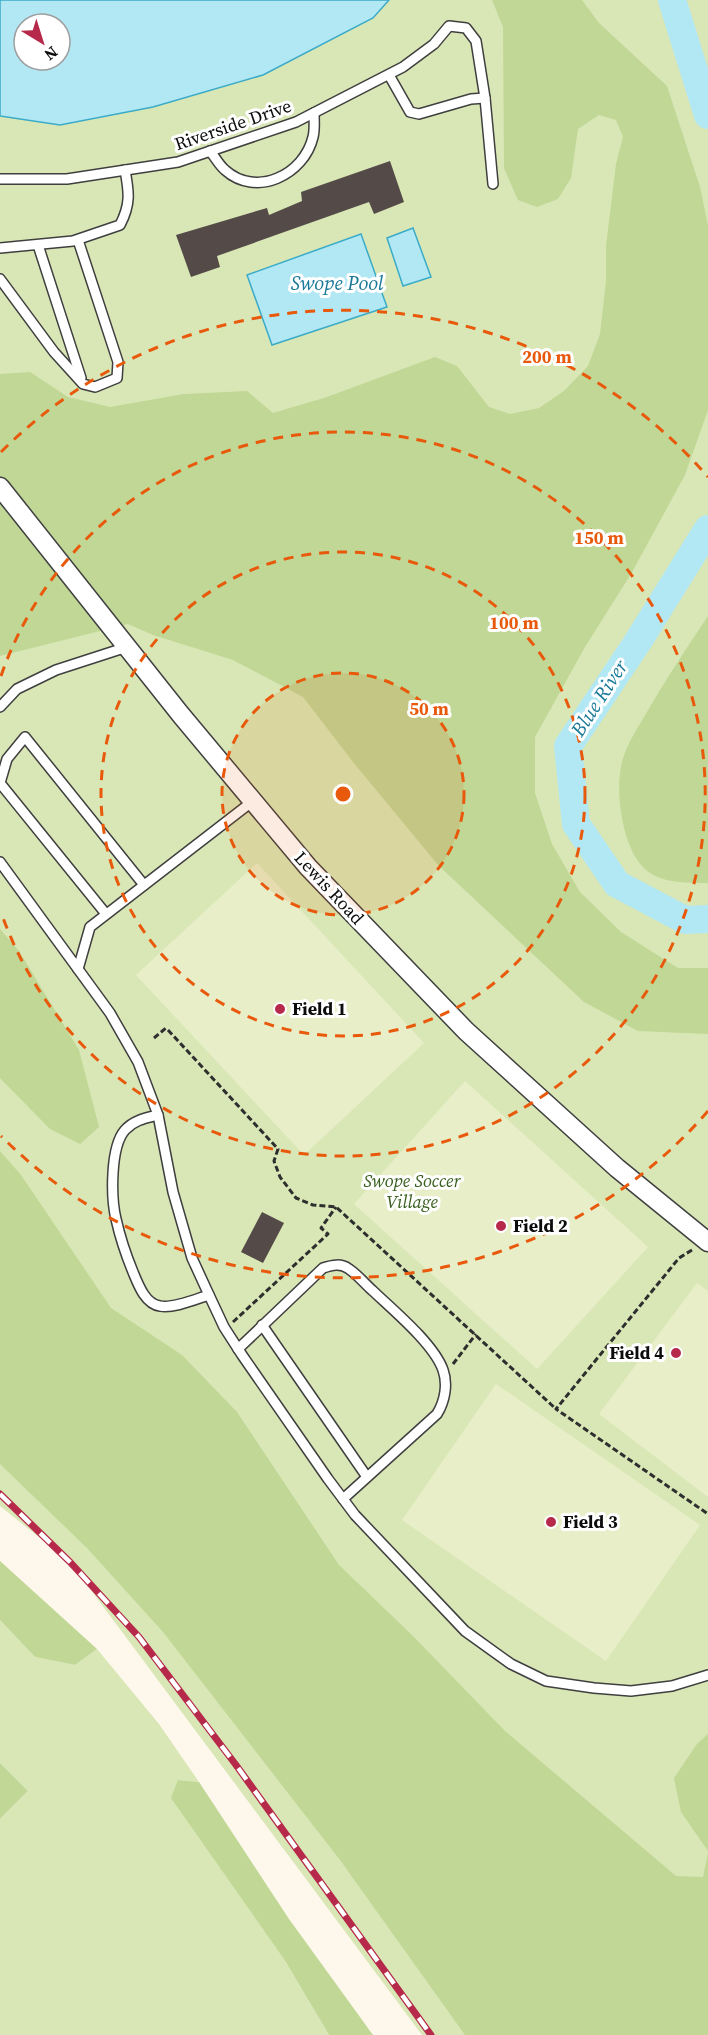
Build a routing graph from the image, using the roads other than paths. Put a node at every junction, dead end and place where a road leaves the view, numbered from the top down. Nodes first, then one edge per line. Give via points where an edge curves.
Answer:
1 (389, 75) junction
2 (484, 98) junction
3 (314, 113) junction
4 (210, 151) junction
5 (125, 170) junction
6 (0, 178) edge
7 (493, 184) dead end
8 (78, 240) junction
9 (38, 245) junction
10 (0, 248) edge
11 (0, 279) edge
12 (83, 384) junction
13 (0, 487) edge
14 (127, 647) junction
15 (0, 707) edge
16 (252, 801) junction
17 (0, 862) edge
18 (144, 885) junction
19 (106, 914) junction
20 (78, 969) junction
21 (158, 1115) junction
22 (700, 1246) edge
23 (209, 1295) junction
24 (262, 1325) junction
25 (238, 1349) junction
26 (367, 1477) junction
27 (343, 1499) junction
28 (708, 1675) edge

1 - 2 lane via 410,112 419,114
1 - 2 lane, Riverside Drive via 434,44 449,26 466,28 476,41
1 - 3 lane, Riverside Drive
2 - 7 lane
3 - 4 lane, Riverside Drive
3 - 4 lane via 313,137 303,159 288,175 268,182 246,181 225,170
4 - 5 lane, Riverside Drive via 178,162
5 - 6 lane, Riverside Drive via 68,179
5 - 8 lane via 128,209 120,225
8 - 9 lane
8 - 12 lane via 118,362 117,378 95,387
9 - 10 lane
9 - 12 lane
11 - 12 lane
13 - 14 street, Lewis Road
14 - 15 lane via 56,670 17,689
14 - 16 street, Lewis Road
16 - 18 lane
16 - 22 street, Lewis Road via 308,867 466,1031
17 - 20 lane
18 - 19 lane
18 - 19 lane via 25,737 7,759 0,783
19 - 20 lane via 90,927
20 - 21 lane via 110,1012 138,1062
21 - 23 lane via 173,1192 192,1258
21 - 23 lane via 139,1120 126,1129 116,1150 115,1217 124,1250 150,1302 161,1307
23 - 25 lane
24 - 25 lane
24 - 26 lane
24 - 26 lane via 323,1268 341,1265 412,1329 437,1358 445,1381 442,1405 425,1426
25 - 27 lane
26 - 27 lane
27 - 28 lane via 465,1631 511,1664 546,1681 631,1691 672,1686

